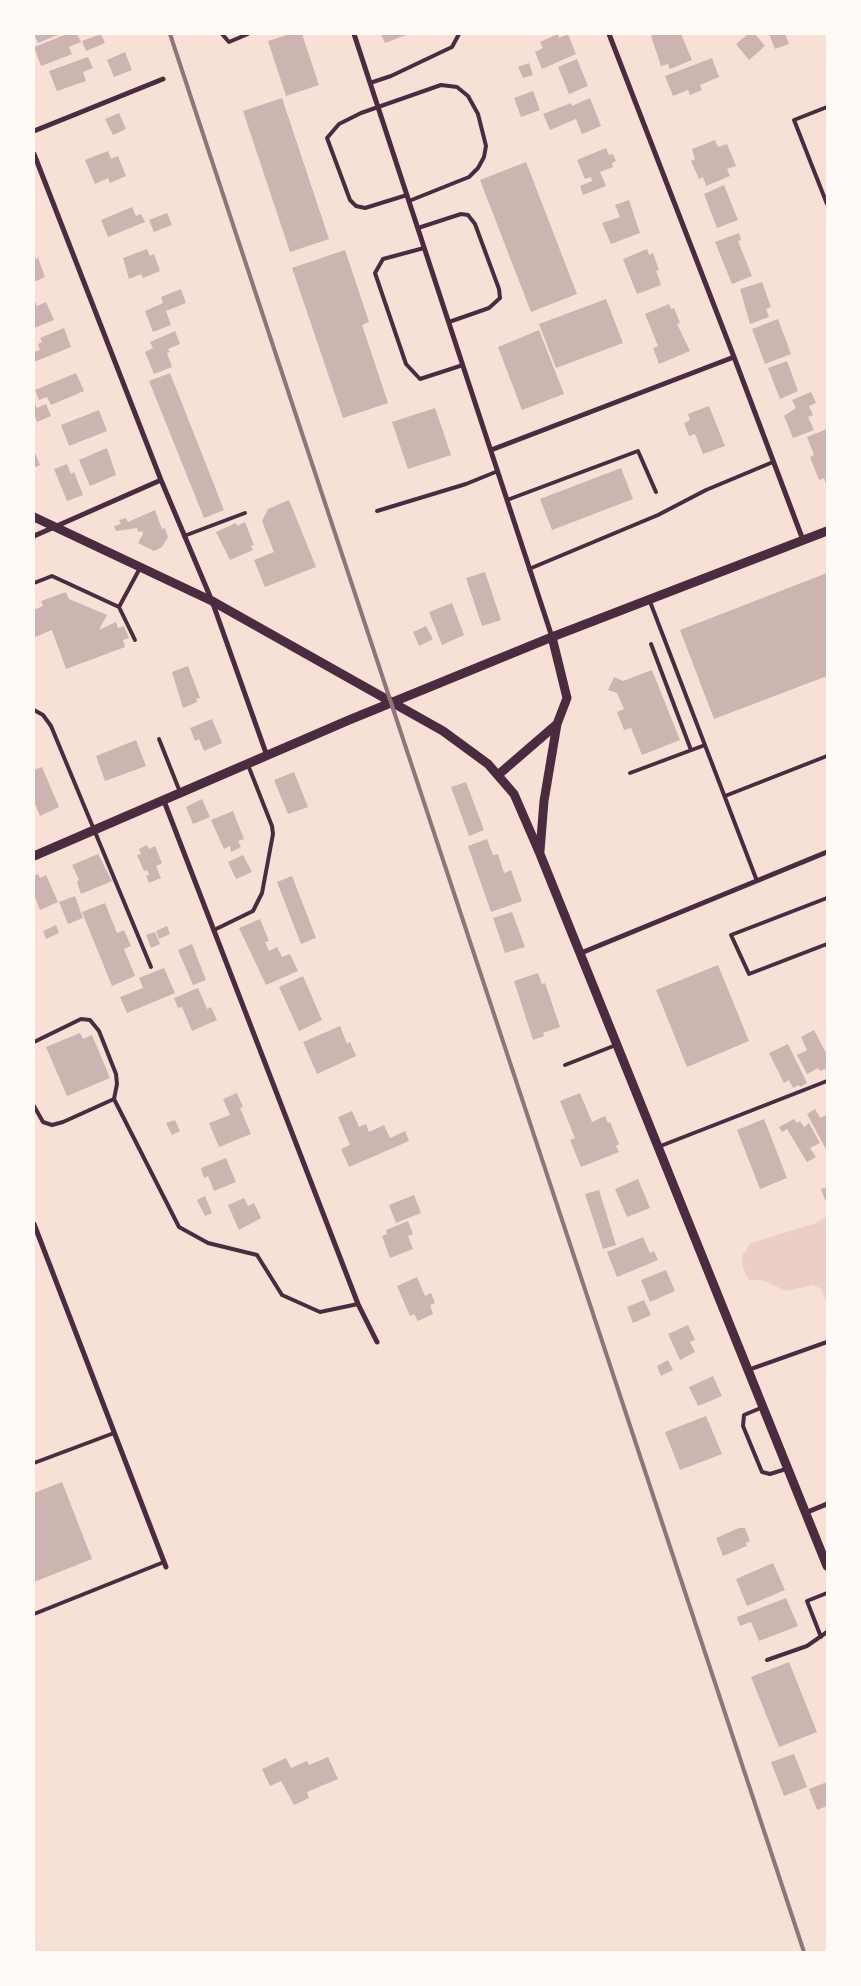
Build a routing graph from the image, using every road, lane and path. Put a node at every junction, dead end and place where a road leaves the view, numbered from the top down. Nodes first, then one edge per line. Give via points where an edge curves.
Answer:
1 (222, 34) edge
2 (248, 34) edge
3 (354, 34) edge
4 (459, 34) edge
5 (609, 34) edge
6 (163, 78) dead end
7 (370, 83) junction
8 (827, 107) edge
9 (378, 108) junction
10 (34, 131) edge
11 (34, 154) edge
12 (407, 195) junction
13 (409, 202) junction
14 (827, 204) edge
15 (418, 228) junction
16 (424, 248) junction
17 (449, 322) junction
18 (734, 357) junction
19 (463, 365) junction
20 (491, 450) junction
21 (773, 462) junction
22 (498, 471) junction
23 (161, 480) junction
24 (656, 492) dead end
25 (507, 500) junction
26 (377, 511) dead end
27 (245, 513) dead end
28 (34, 517) edge
29 (55, 529) junction
30 (827, 531) edge
31 (34, 536) edge
32 (184, 536) junction
33 (802, 540) junction
34 (140, 568) junction
35 (530, 569) junction
36 (34, 583) edge
37 (649, 599) junction
38 (212, 601) junction
39 (119, 607) junction
40 (552, 636) junction
41 (135, 640) dead end
42 (651, 644) dead end
43 (392, 703) junction
44 (34, 710) edge
45 (557, 724) junction
46 (159, 739) dead end
47 (705, 745) junction
48 (691, 750) junction
49 (267, 756) junction
50 (827, 756) edge
51 (248, 765) junction
52 (630, 773) dead end
53 (498, 775) junction
54 (181, 794) junction
55 (725, 796) junction
56 (164, 801) junction
57 (96, 830) junction
58 (827, 853) edge
59 (540, 854) junction
60 (34, 856) edge
61 (757, 881) junction
62 (827, 898) edge
63 (214, 930) junction
64 (827, 944) edge
65 (581, 953) junction
66 (151, 966) dead end
67 (34, 1042) edge
68 (617, 1045) junction
69 (565, 1065) dead end
70 (827, 1082) edge
71 (114, 1099) junction
72 (34, 1106) edge
73 (658, 1147) junction
74 (34, 1224) edge
75 (358, 1304) junction
76 (377, 1342) dead end
77 (827, 1342) edge
78 (748, 1370) junction
79 (763, 1407) junction
80 (114, 1433) junction
81 (34, 1463) edge
82 (787, 1468) junction
83 (827, 1504) edge
84 (805, 1513) junction
85 (165, 1564) joint
86 (827, 1566) edge
87 (827, 1593) edge
88 (34, 1614) edge
89 (827, 1632) edge
90 (821, 1637) junction
91 (767, 1660) dead end

1 - 2 lane via 229,42
3 - 7 street
4 - 7 lane via 452,47
5 - 18 street
6 - 10 street
7 - 9 street
8 - 14 lane via 794,120
9 - 12 street
9 - 12 lane via 339,124 327,138 350,200 356,206 365,208
9 - 13 lane via 441,85 457,87 468,96 484,129 486,146 478,168 469,177
11 - 23 street
12 - 13 street
13 - 15 street
15 - 16 street
15 - 17 lane via 461,214 468,215 475,224 499,289 500,298 490,308
16 - 17 street
16 - 19 lane via 382,259 375,273 381,291 406,364 420,378
17 - 19 street
18 - 20 street
18 - 21 street
19 - 20 street
20 - 22 street
21 - 33 street
21 - 35 lane
22 - 25 street
22 - 26 lane
23 - 29 street
23 - 32 street
24 - 25 lane via 638,451
25 - 35 street
27 - 32 lane
28 - 29 street
29 - 31 street
29 - 34 street
30 - 33 street
32 - 38 street
33 - 37 street
34 - 38 street
34 - 39 lane
35 - 40 street
36 - 39 lane via 52,576
37 - 40 street
37 - 47 lane
38 - 43 street
38 - 49 street
39 - 41 lane
40 - 43 street
40 - 45 street via 567,698
42 - 48 lane
43 - 49 street
43 - 53 street via 451,737
44 - 57 lane via 48,720
45 - 53 street
45 - 59 street via 544,801
46 - 54 lane
47 - 48 lane
47 - 55 lane
48 - 52 lane
49 - 51 street
50 - 55 lane
51 - 54 street
51 - 63 lane via 273,834 262,892 253,911
53 - 59 street via 514,794
54 - 56 street
55 - 61 lane
56 - 57 street
56 - 63 street
57 - 60 street
57 - 66 lane
58 - 61 street
59 - 65 street
61 - 65 street
62 - 64 lane via 731,935 749,974
63 - 75 street
65 - 68 street
67 - 71 lane via 80,1019 90,1020 99,1031 116,1074
68 - 69 lane
68 - 73 street
70 - 73 lane
71 - 72 lane via 52,1125 43,1122
71 - 75 lane via 179,1227 208,1243 257,1256 282,1295 320,1312
73 - 78 street
74 - 80 street
75 - 76 street
77 - 78 lane
78 - 79 street
79 - 82 street
79 - 82 lane via 744,1415 742,1426 762,1472
80 - 81 lane
80 - 85 street
82 - 84 street
83 - 84 street
84 - 86 street
85 - 88 lane
87 - 90 lane via 807,1601
89 - 90 lane
90 - 91 lane via 807,1646

